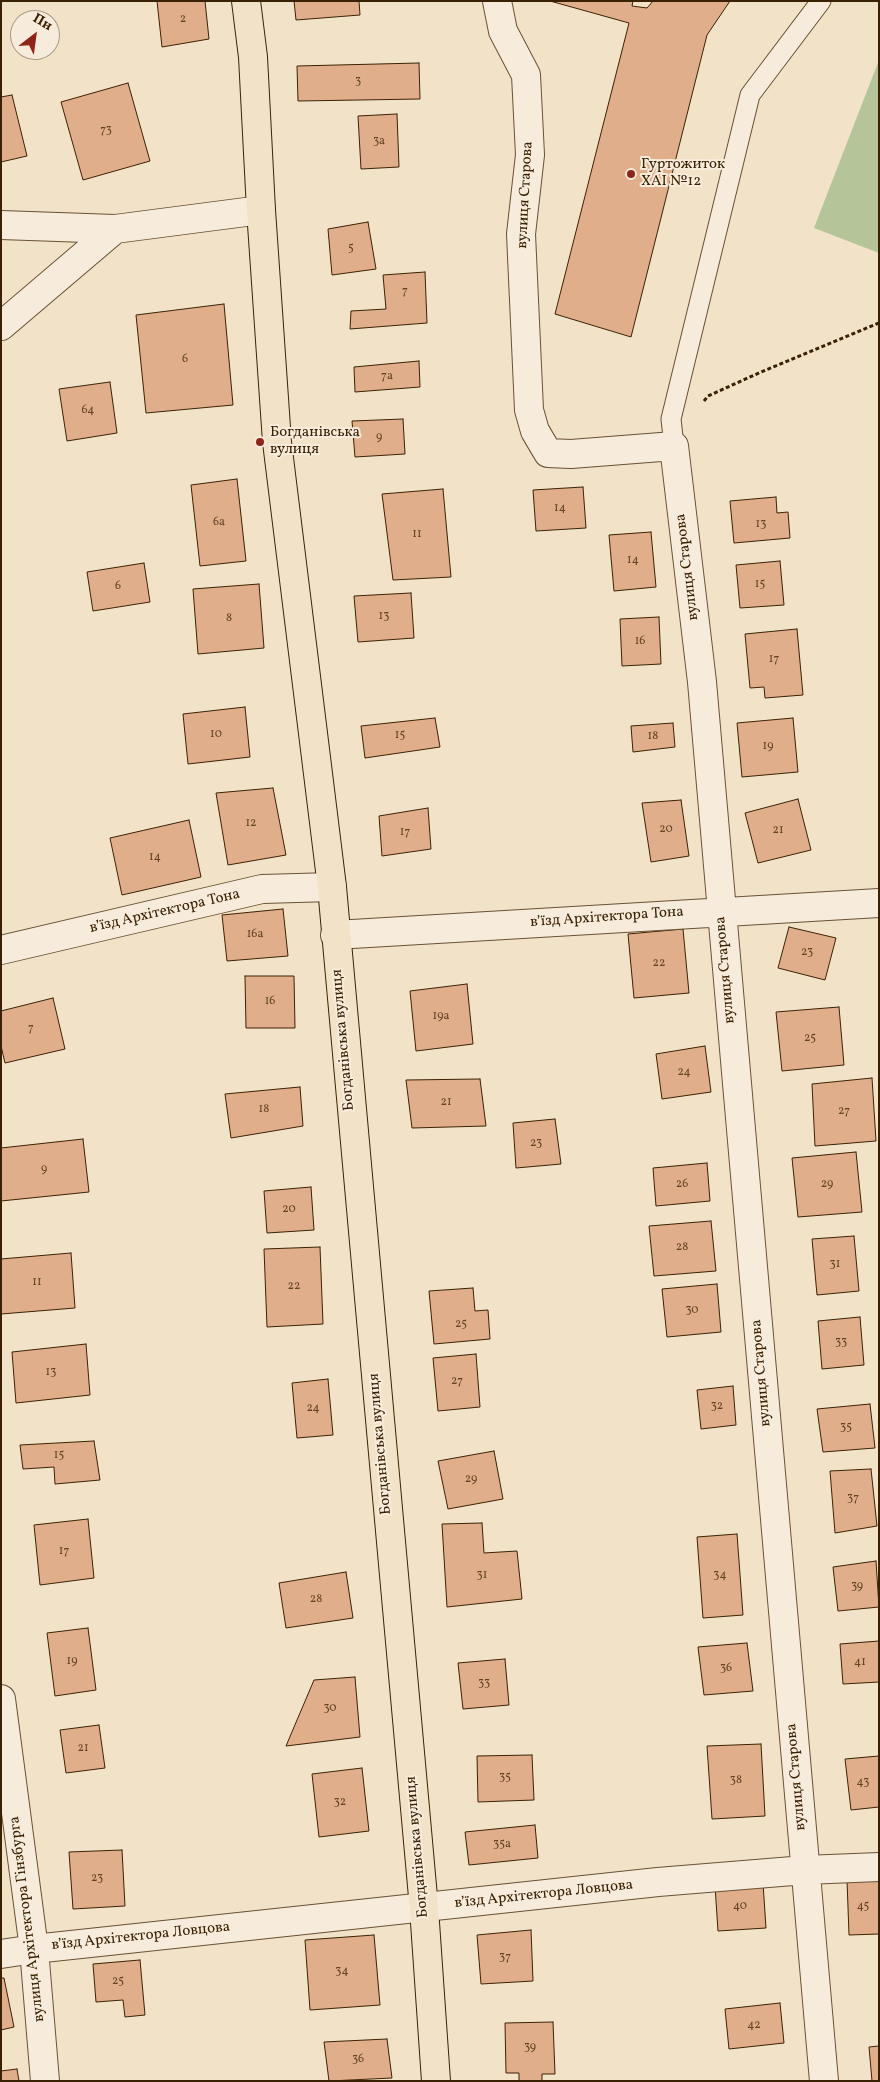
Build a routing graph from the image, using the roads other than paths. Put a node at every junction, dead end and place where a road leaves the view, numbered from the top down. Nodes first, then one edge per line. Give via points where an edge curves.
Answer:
1 (246, 1) edge
2 (497, 1) edge
3 (821, 1) edge
4 (261, 210) junction
5 (1, 225) edge
6 (115, 229) junction
7 (1, 326) edge
8 (673, 438) junction
9 (332, 887) junction
10 (879, 903) edge
11 (721, 911) junction
12 (335, 935) junction
13 (1, 950) edge
14 (1, 1699) edge
15 (879, 1868) edge
16 (805, 1870) junction
17 (424, 1908) junction
18 (34, 1949) junction
19 (1, 1954) edge
20 (45, 2081) edge
21 (436, 2081) edge
22 (824, 2081) edge

1 - 4 main road, Богданівська вулиця via 253,57
2 - 8 street, вулиця Старова via 503,31 526,75 530,155 521,234 529,410 535,431 548,453 571,454
3 - 8 lane via 750,95 671,419
4 - 6 street
4 - 9 main road, Богданівська вулиця via 276,442
5 - 6 street
6 - 7 street
8 - 11 street, вулиця Старова via 702,682
9 - 12 main road, Богданівська вулиця
9 - 13 street, в’їзд Архітектора Тона via 262,889
10 - 11 street, в’їзд Архітектора Тона
11 - 12 street, в’їзд Архітектора Тона
11 - 16 street, вулиця Старова
12 - 17 main road, Богданівська вулиця
14 - 18 street, вулиця Архітектора Гінзбурга
15 - 16 street, в’їзд Архітектора Ловцова
16 - 17 street, в’їзд Архітектора Ловцова via 658,1882
16 - 22 street, вулиця Старова
17 - 18 street, в’їзд Архітектора Ловцова
17 - 21 main road, Богданівська вулиця
18 - 19 street, в’їзд Архітектора Ловцова
18 - 20 street, вулиця Архітектора Гінзбурга

